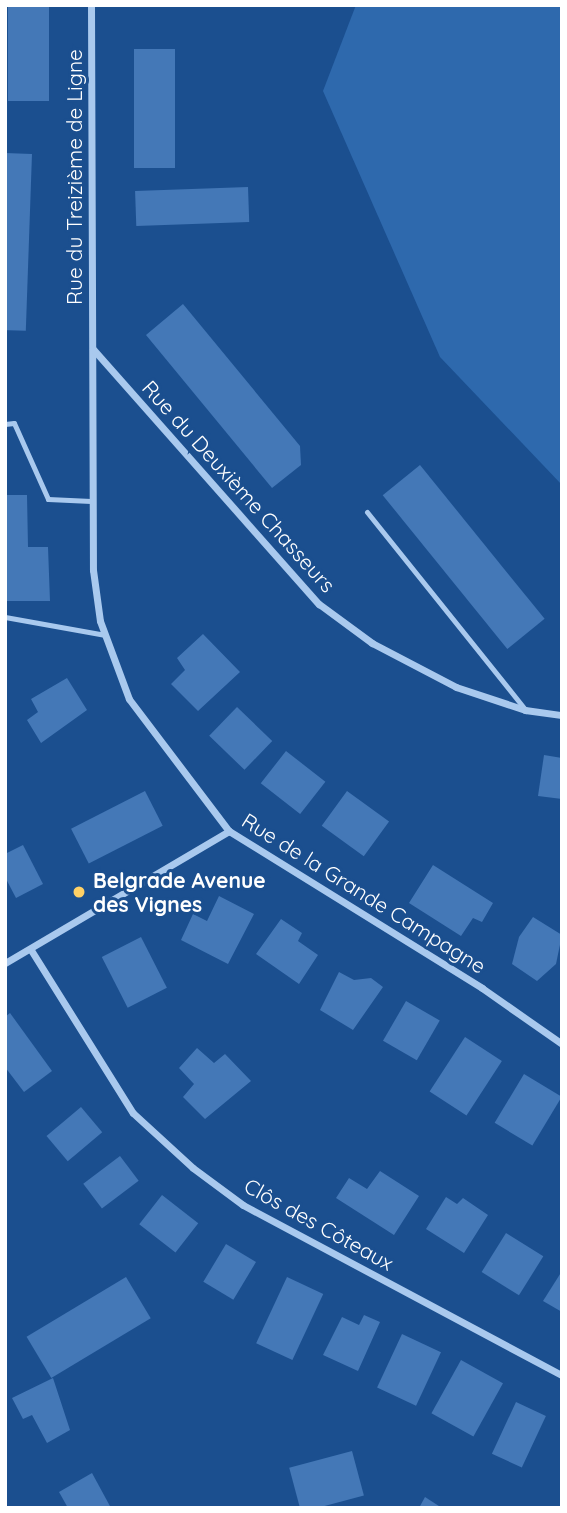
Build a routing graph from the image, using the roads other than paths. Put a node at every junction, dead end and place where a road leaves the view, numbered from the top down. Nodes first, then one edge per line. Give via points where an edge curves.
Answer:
1 (91, 5) edge
2 (92, 348) junction
3 (5, 424) edge
4 (91, 501) junction
5 (368, 512) dead end
6 (5, 617) edge
7 (105, 635) junction
8 (525, 710) junction
9 (562, 715) edge
10 (229, 831) junction
11 (31, 950) junction
12 (5, 963) edge
13 (562, 1044) edge
14 (562, 1375) edge

1 - 2 street, Rue du Treizième de Ligne
2 - 4 street, Rue de la Grande Campagne
2 - 8 street, Rue du Deuxième Chasseurs via 319,604 372,643 425,672
3 - 4 lane via 14,423 48,499
4 - 7 street, Rue de la Grande Campagne via 93,569
5 - 8 lane
6 - 7 lane
7 - 10 street, Rue de la Grande Campagne via 129,699
8 - 9 street, Rue du Deuxième Chasseurs
10 - 11 street
10 - 13 street, Rue de la Grande Campagne via 482,988
11 - 12 street
11 - 14 street, Clôs des Côteaux via 133,1113 193,1168 243,1205

